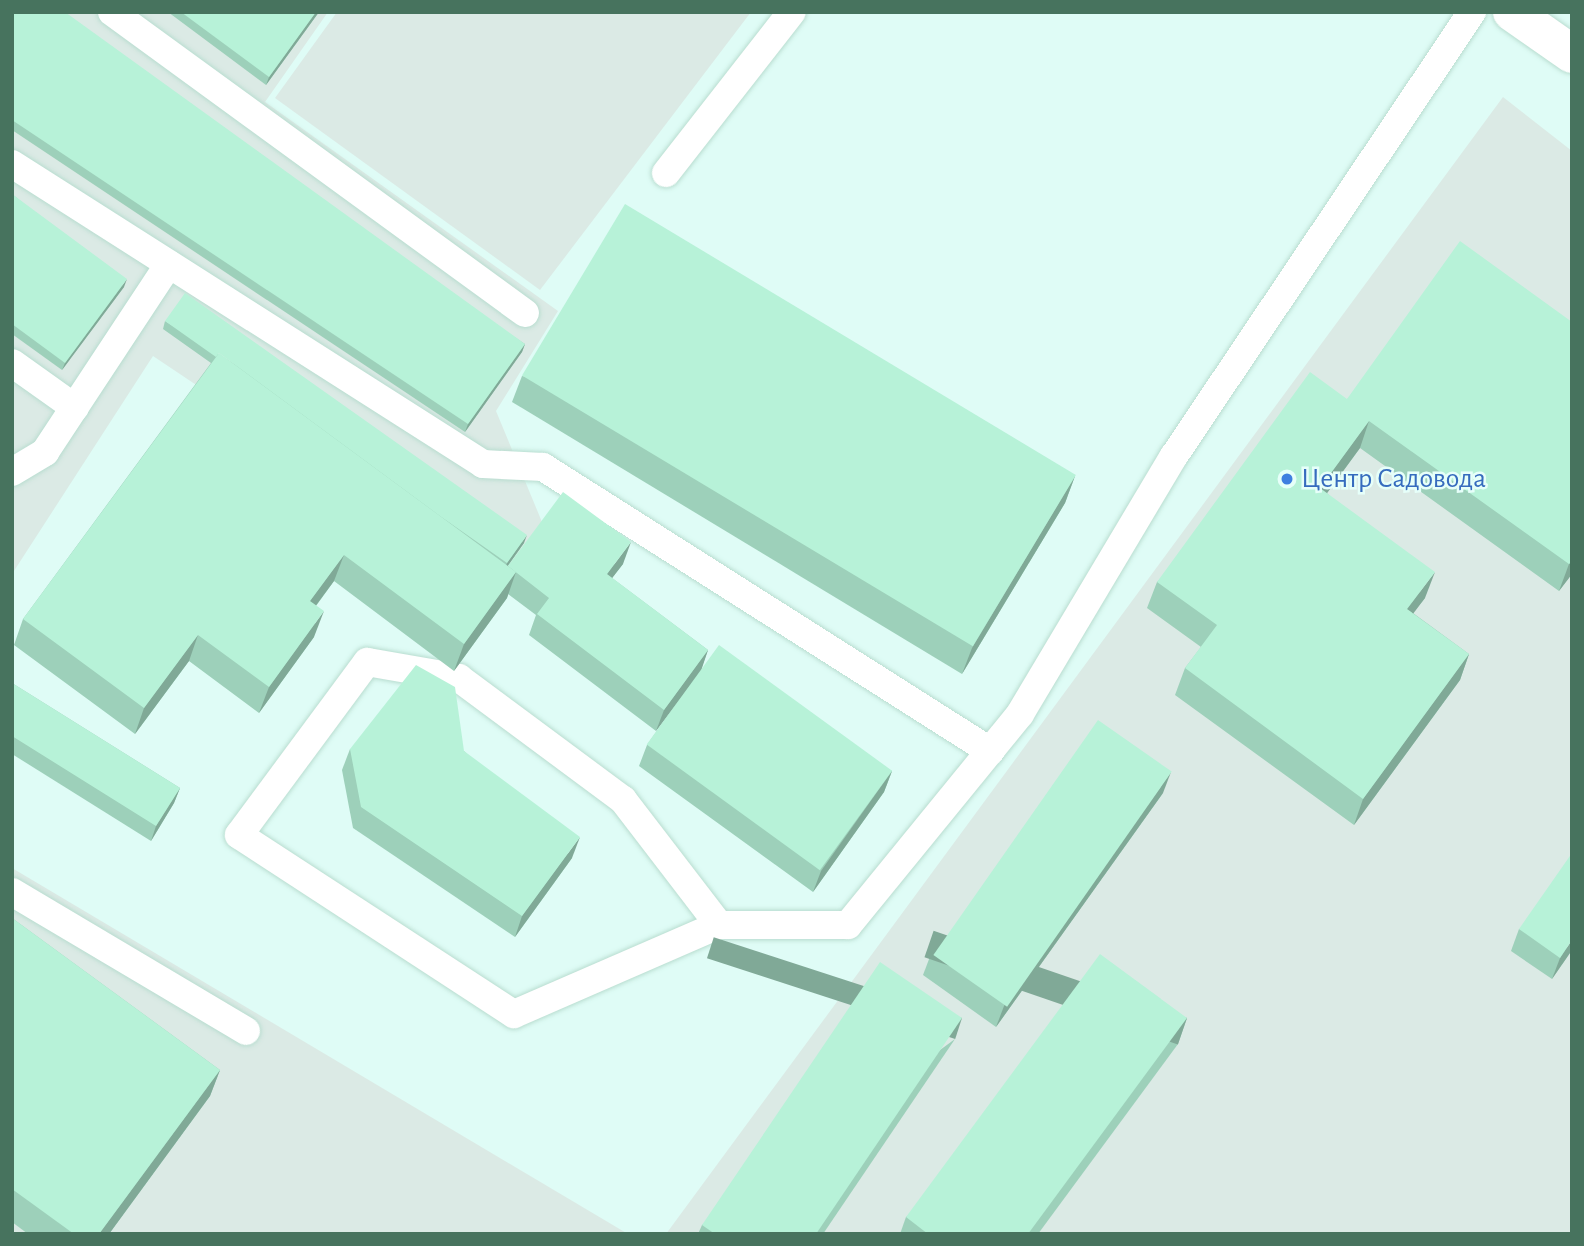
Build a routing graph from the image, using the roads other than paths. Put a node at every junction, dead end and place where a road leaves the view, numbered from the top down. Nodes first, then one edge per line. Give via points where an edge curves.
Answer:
1 (112, 12) edge
2 (792, 12) edge
3 (1472, 12) edge
4 (1512, 12) edge
5 (1572, 54) edge
6 (12, 164) edge
7 (666, 173) dead end
8 (169, 264) junction
9 (525, 313) dead end
10 (12, 363) edge
11 (75, 408) junction
12 (12, 472) edge
13 (990, 751) junction
14 (12, 892) edge
15 (719, 925) junction
16 (246, 1031) dead end

1 - 9 lane
2 - 7 lane
3 - 13 lane via 1174,457 1020,714
4 - 5 street
6 - 8 lane
8 - 11 lane
8 - 13 lane via 483,464 543,467
10 - 11 lane
11 - 12 lane via 45,452
13 - 15 lane via 848,925
14 - 16 lane
15 - 15 lane via 514,1014 239,835 367,662 459,678 623,800

